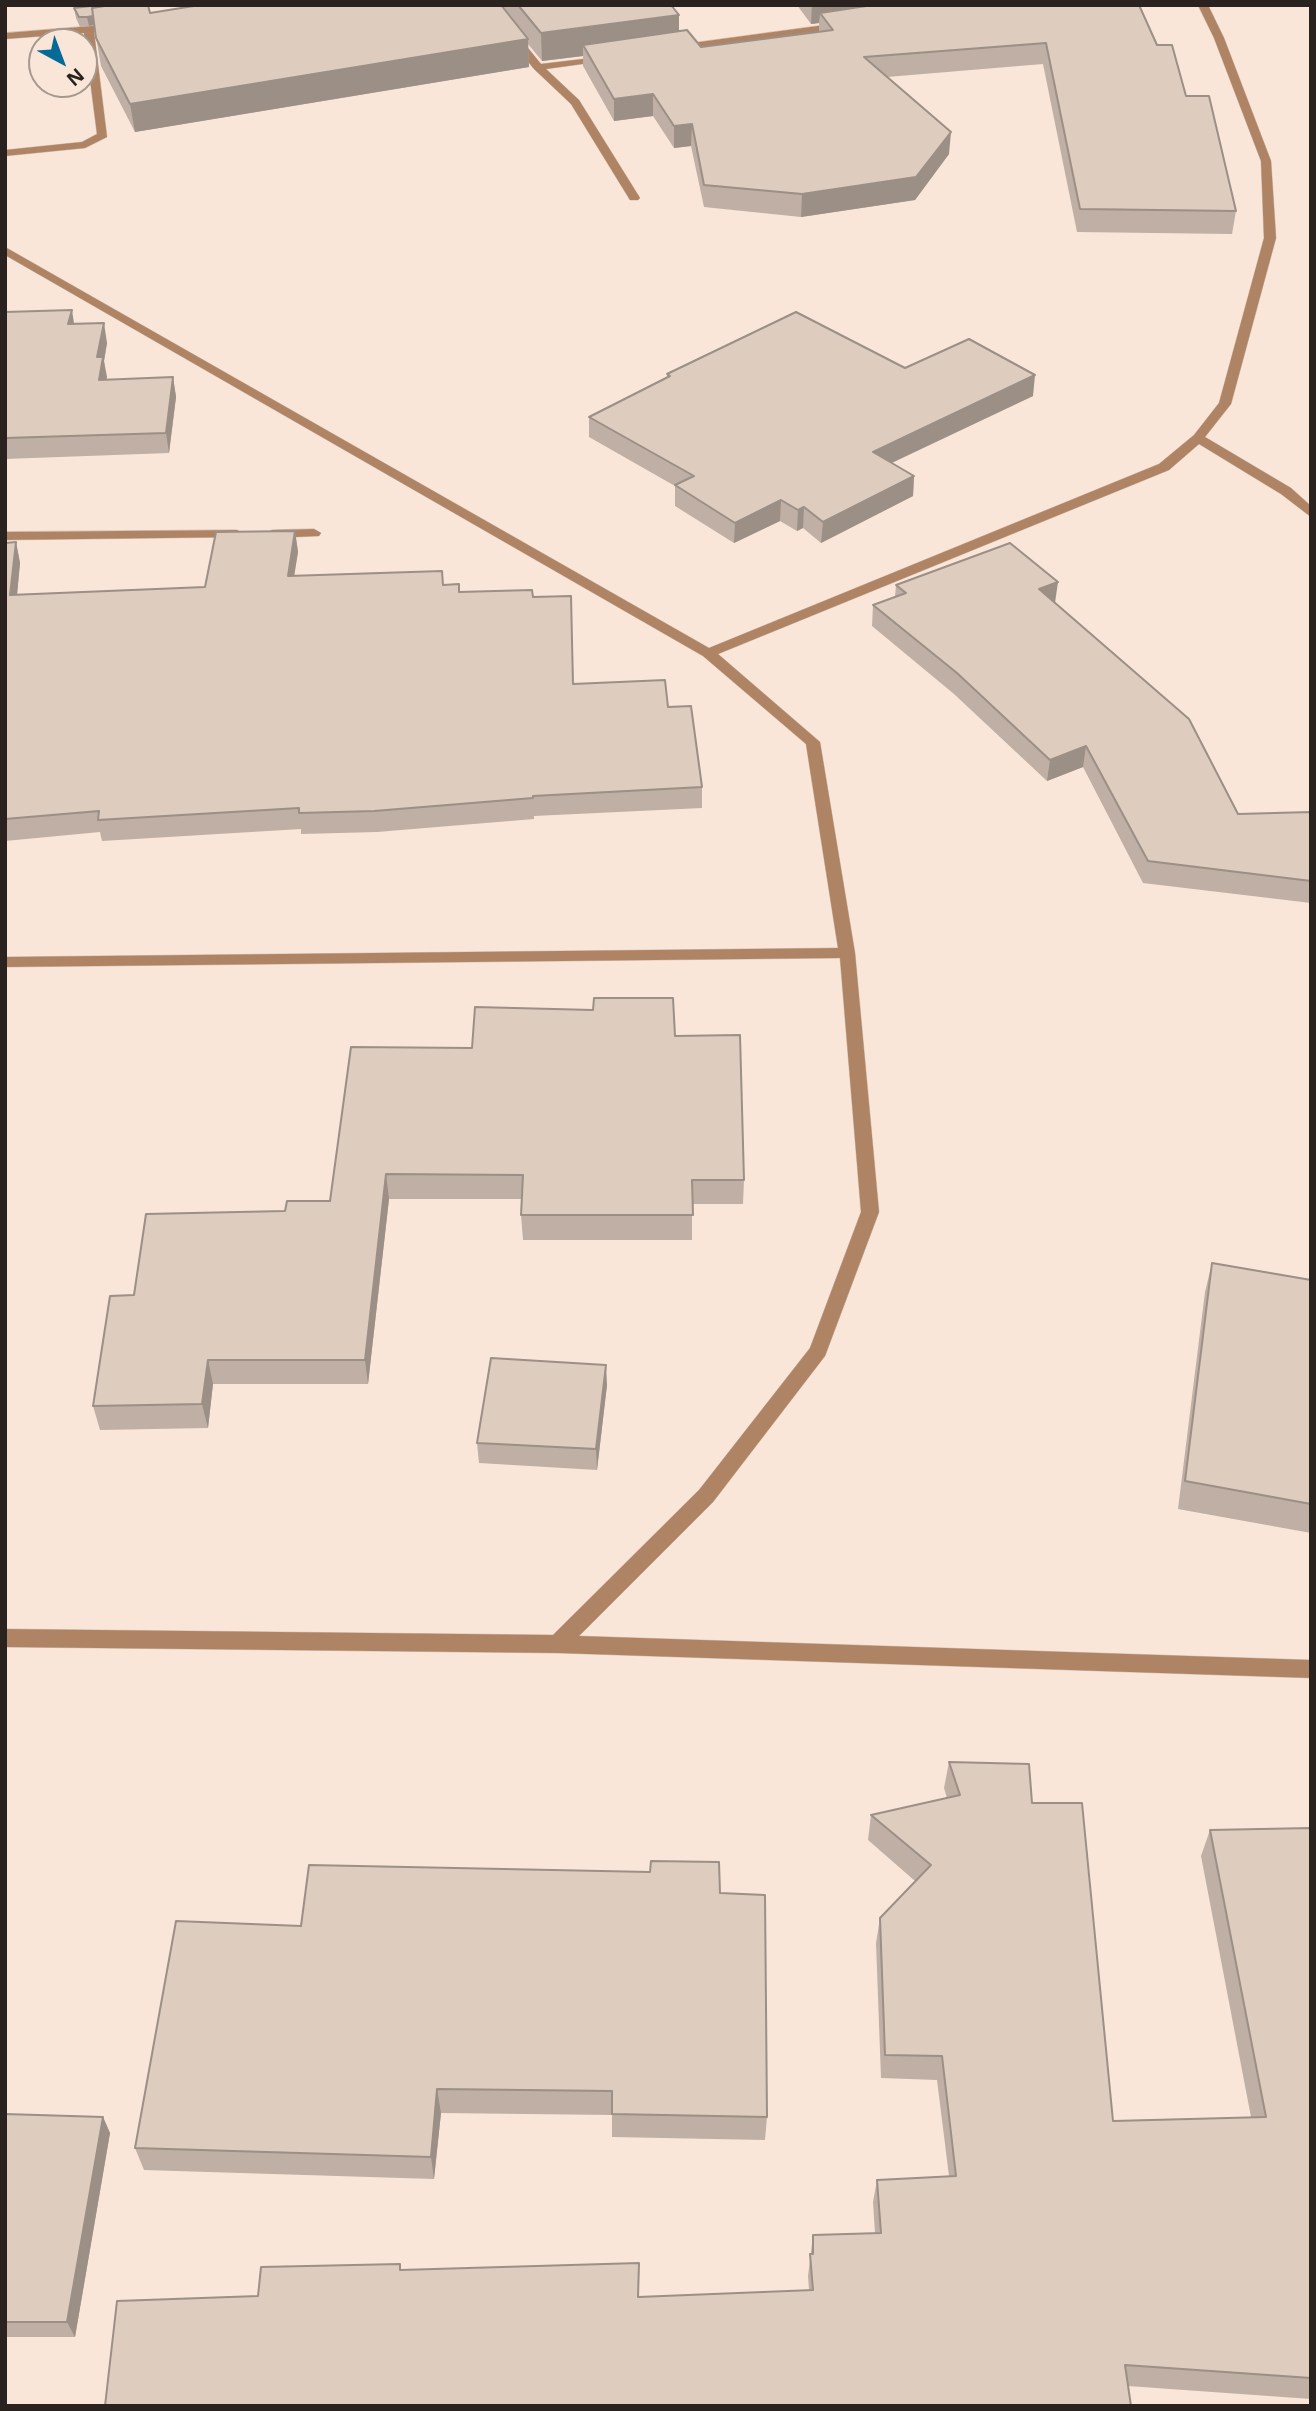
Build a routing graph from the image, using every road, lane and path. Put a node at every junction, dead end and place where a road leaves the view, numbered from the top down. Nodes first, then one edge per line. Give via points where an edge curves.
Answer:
1 (488, 5) edge
2 (1203, 5) edge
3 (847, 25) edge
4 (127, 26) edge
5 (98, 31) edge
6 (28, 35) edge
7 (5, 36) edge
8 (659, 51) edge
9 (619, 56) edge
10 (538, 67) junction
11 (98, 98) edge
12 (5, 153) edge
13 (634, 198) dead end
14 (5, 250) edge
15 (1198, 438) junction
16 (1311, 513) edge
17 (314, 533) dead end
18 (5, 536) edge
19 (708, 653) junction
20 (847, 953) junction
21 (5, 962) edge
22 (5, 1638) edge
23 (558, 1644) junction
24 (1311, 1669) edge

1 - 10 street
2 - 15 street via 1266,161 1270,238 1225,404
3 - 8 street
4 - 5 street
6 - 7 street
9 - 10 street
10 - 13 street via 575,102
11 - 12 street via 103,135 85,145
14 - 19 street
15 - 16 street via 1286,491
15 - 19 street via 1164,467
17 - 18 street
19 - 20 street via 813,742
20 - 21 street
20 - 23 street via 870,1212 818,1351 706,1496
22 - 23 street
23 - 24 street

